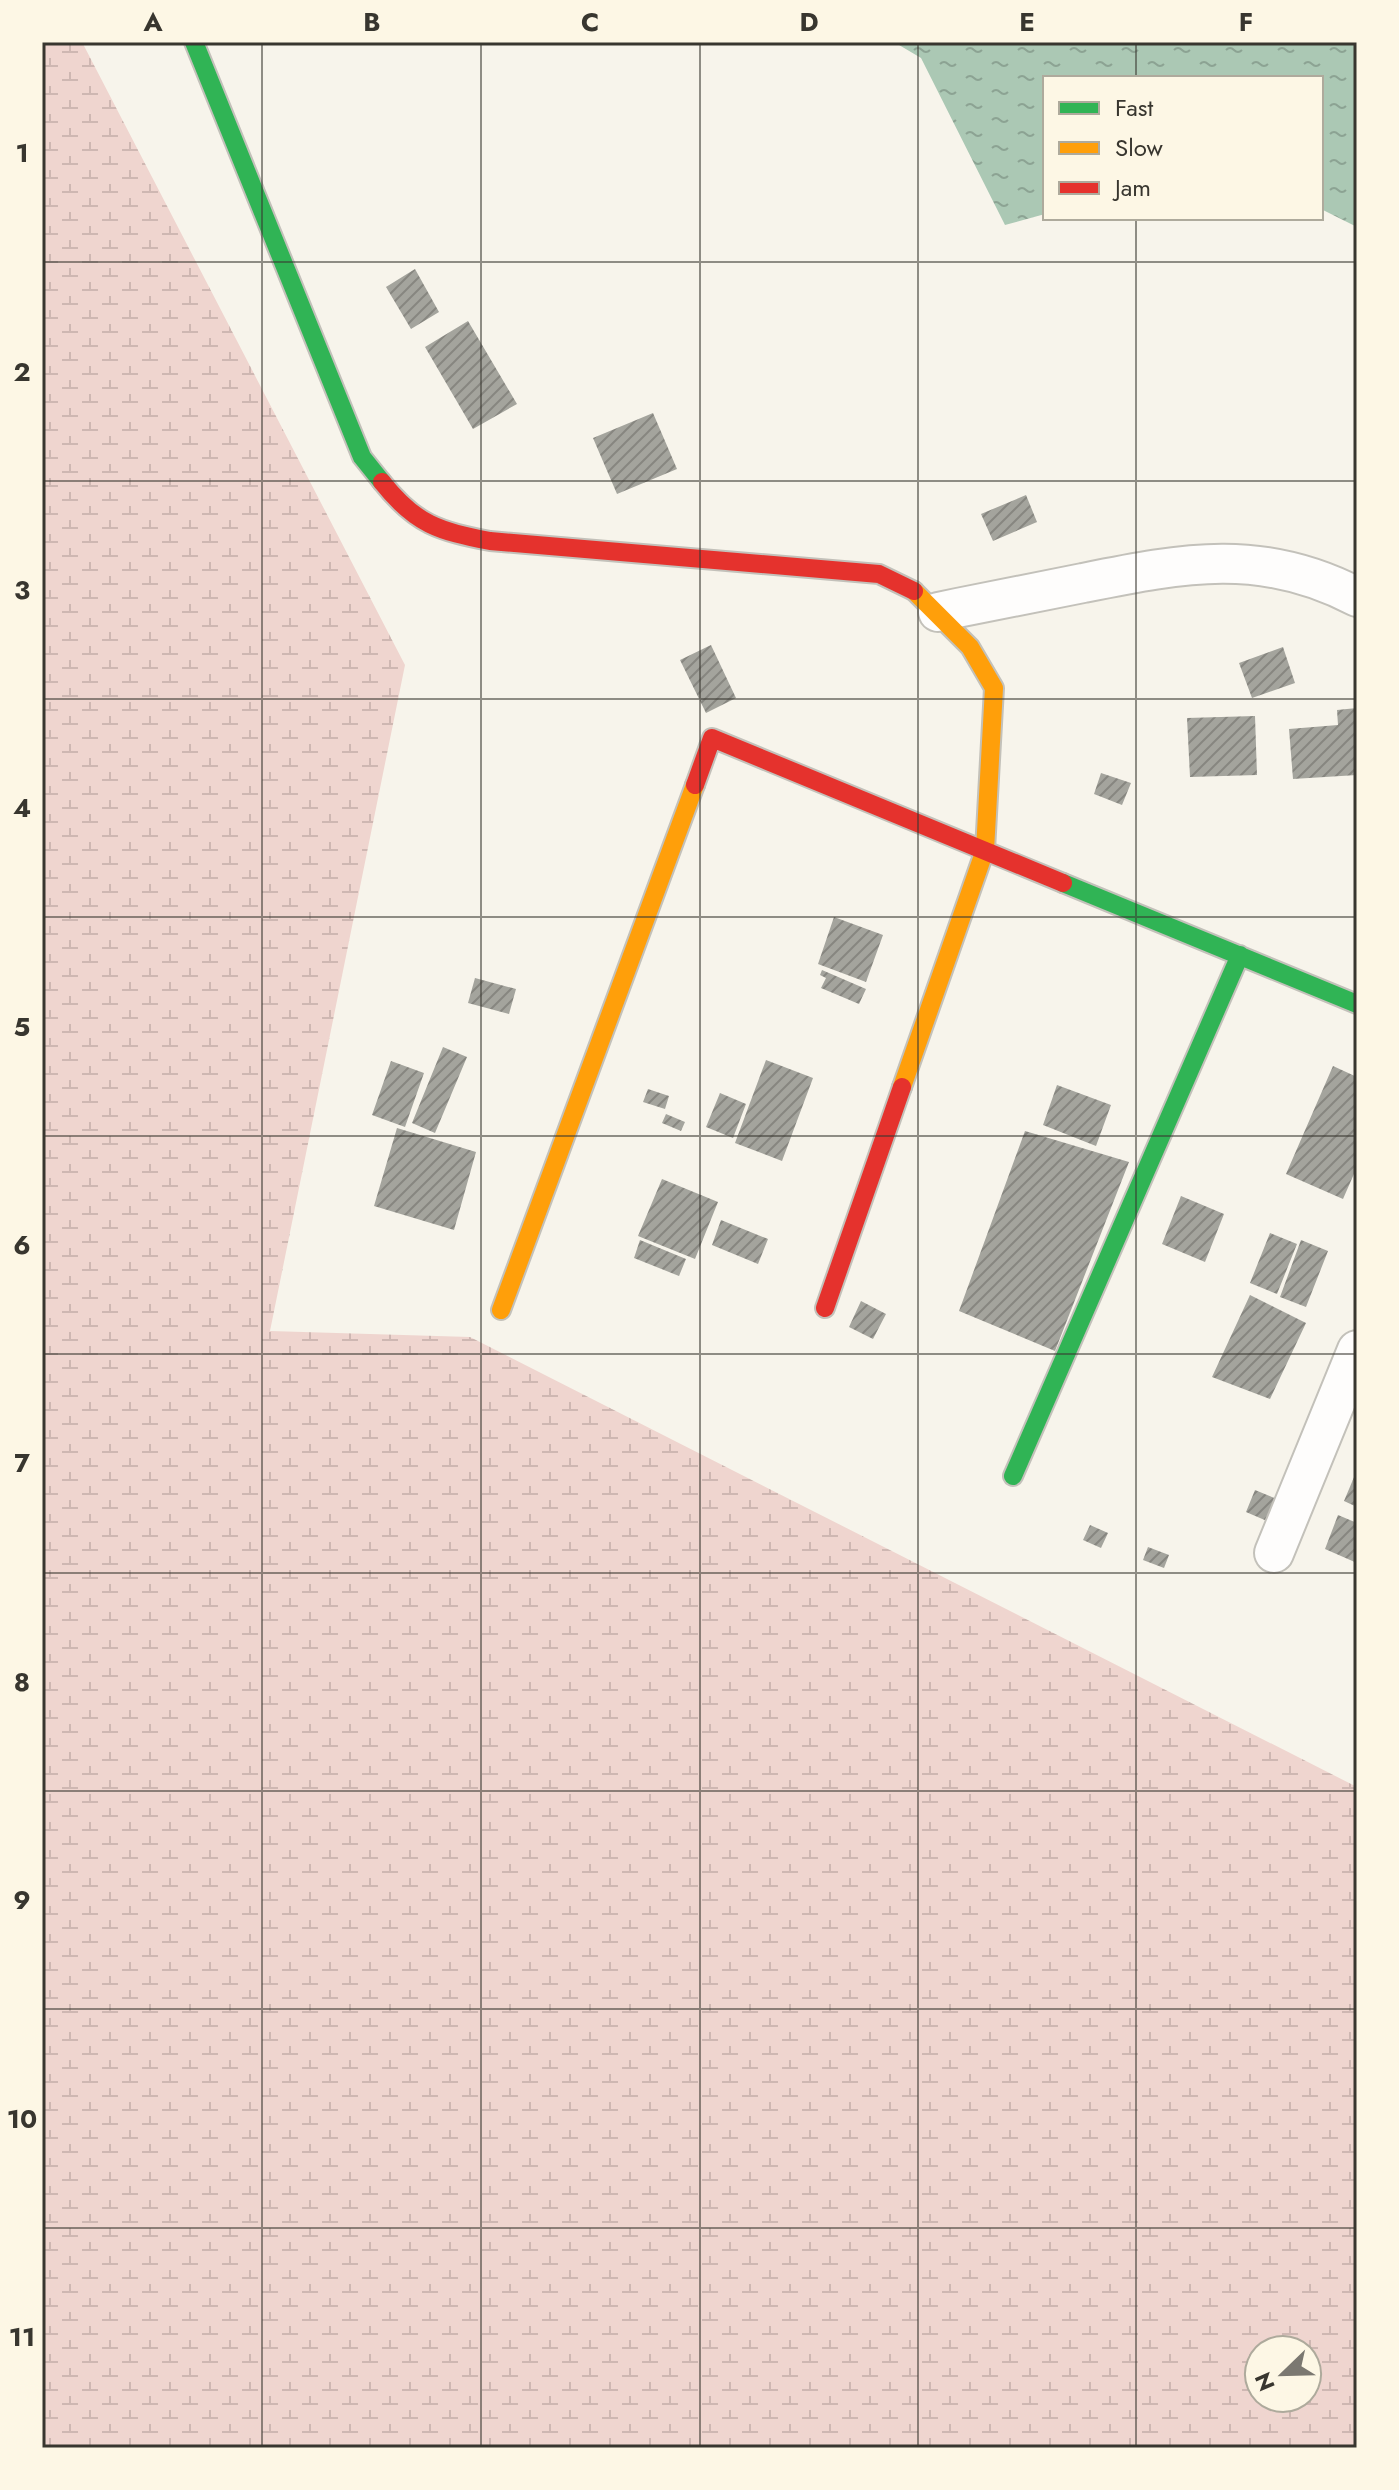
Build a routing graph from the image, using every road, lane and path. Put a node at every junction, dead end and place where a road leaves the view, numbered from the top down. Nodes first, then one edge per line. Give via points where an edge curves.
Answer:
1 (194, 42) edge
2 (1357, 597) edge
3 (938, 612) junction
4 (985, 850) junction
5 (1240, 955) junction
6 (1357, 1004) edge
7 (825, 1308) dead end
8 (501, 1310) dead end
9 (1357, 1350) edge
10 (1013, 1476) dead end
11 (1274, 1553) dead end

1 - 3 street via 362,457 397,501 436,530 490,541 879,574 912,590
2 - 3 street via 1323,579 1250,563 1183,563
3 - 4 street via 970,647 994,688
4 - 5 street
4 - 7 street
4 - 8 street via 712,738
5 - 6 street
5 - 10 street
9 - 11 street

